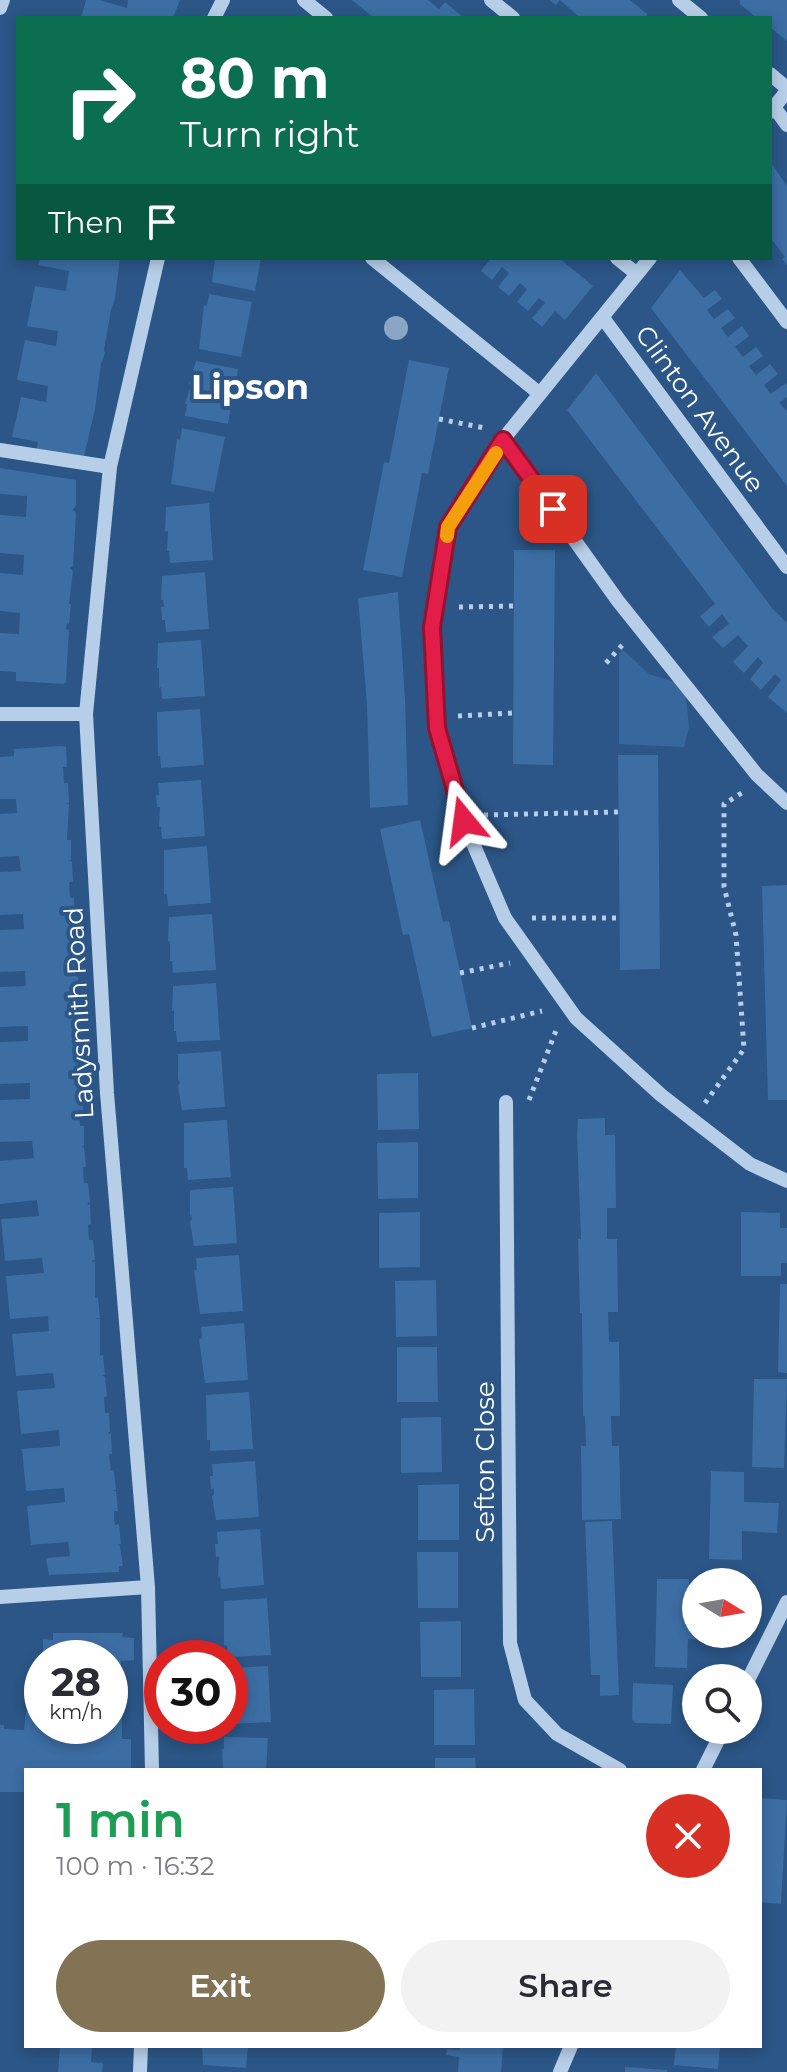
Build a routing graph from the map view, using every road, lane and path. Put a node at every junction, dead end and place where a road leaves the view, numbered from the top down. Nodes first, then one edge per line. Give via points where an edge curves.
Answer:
1 (3, 0) edge
2 (304, 0) edge
3 (491, 0) edge
4 (679, 0) edge
5 (0, 8) edge
6 (324, 16) edge
7 (511, 16) edge
8 (699, 16) edge
9 (772, 76) edge
10 (787, 89) edge
11 (772, 109) edge
12 (787, 125) edge
13 (158, 260) edge
14 (374, 260) edge
15 (620, 260) edge
16 (648, 260) edge
17 (740, 260) edge
18 (637, 274) junction
19 (603, 318) junction
20 (787, 322) edge
21 (540, 394) junction
22 (439, 419) dead end
23 (506, 436) junction
24 (0, 450) edge
25 (110, 467) junction
26 (787, 567) edge
27 (514, 606) dead end
28 (435, 608) junction
29 (513, 713) dead end
30 (0, 714) edge
31 (86, 714) junction
32 (436, 717) junction
33 (787, 803) edge
34 (724, 804) dead end
35 (619, 812) dead end
36 (462, 815) junction
37 (505, 918) junction
38 (619, 918) dead end
39 (533, 959) junction
40 (460, 973) dead end
41 (566, 1005) junction
42 (472, 1028) dead end
43 (506, 1102) joint
44 (693, 1120) junction
45 (787, 1181) edge
46 (148, 1587) junction
47 (0, 1597) edge
48 (787, 1602) edge
49 (756, 1664) edge
50 (716, 1744) edge
51 (152, 1768) edge
52 (616, 1768) edge
53 (704, 1768) edge
54 (141, 2048) edge
55 (570, 2048) edge
56 (140, 2072) edge
57 (560, 2072) edge

1 - 5 street
2 - 6 street
3 - 7 street
4 - 8 street
9 - 10 street
10 - 11 street
11 - 12 street
13 - 25 street, Ladysmith Road
14 - 21 street
15 - 18 street
16 - 18 street
17 - 20 street
18 - 19 street
19 - 21 street
19 - 26 street, Clinton Avenue
21 - 23 street
22 - 23 path
23 - 28 street via 448,527
23 - 33 street via 618,601 757,775
24 - 25 street
25 - 31 street, Ladysmith Road
27 - 28 path
28 - 32 street
29 - 32 path
30 - 31 street
31 - 46 street, Ladysmith Road via 107,1093
32 - 36 street
34 - 44 path via 724,887 736,935 744,1049
35 - 36 path
36 - 37 street
37 - 38 path
37 - 39 street
39 - 40 path
39 - 41 street
41 - 42 path
41 - 43 path via 531,1100
41 - 44 street
43 - 52 street, Sefton Close via 510,1643 525,1700 557,1734
44 - 45 street via 750,1164
46 - 47 street
46 - 51 street, Ladysmith Road
48 - 49 street
50 - 53 street
54 - 56 street
55 - 57 street

